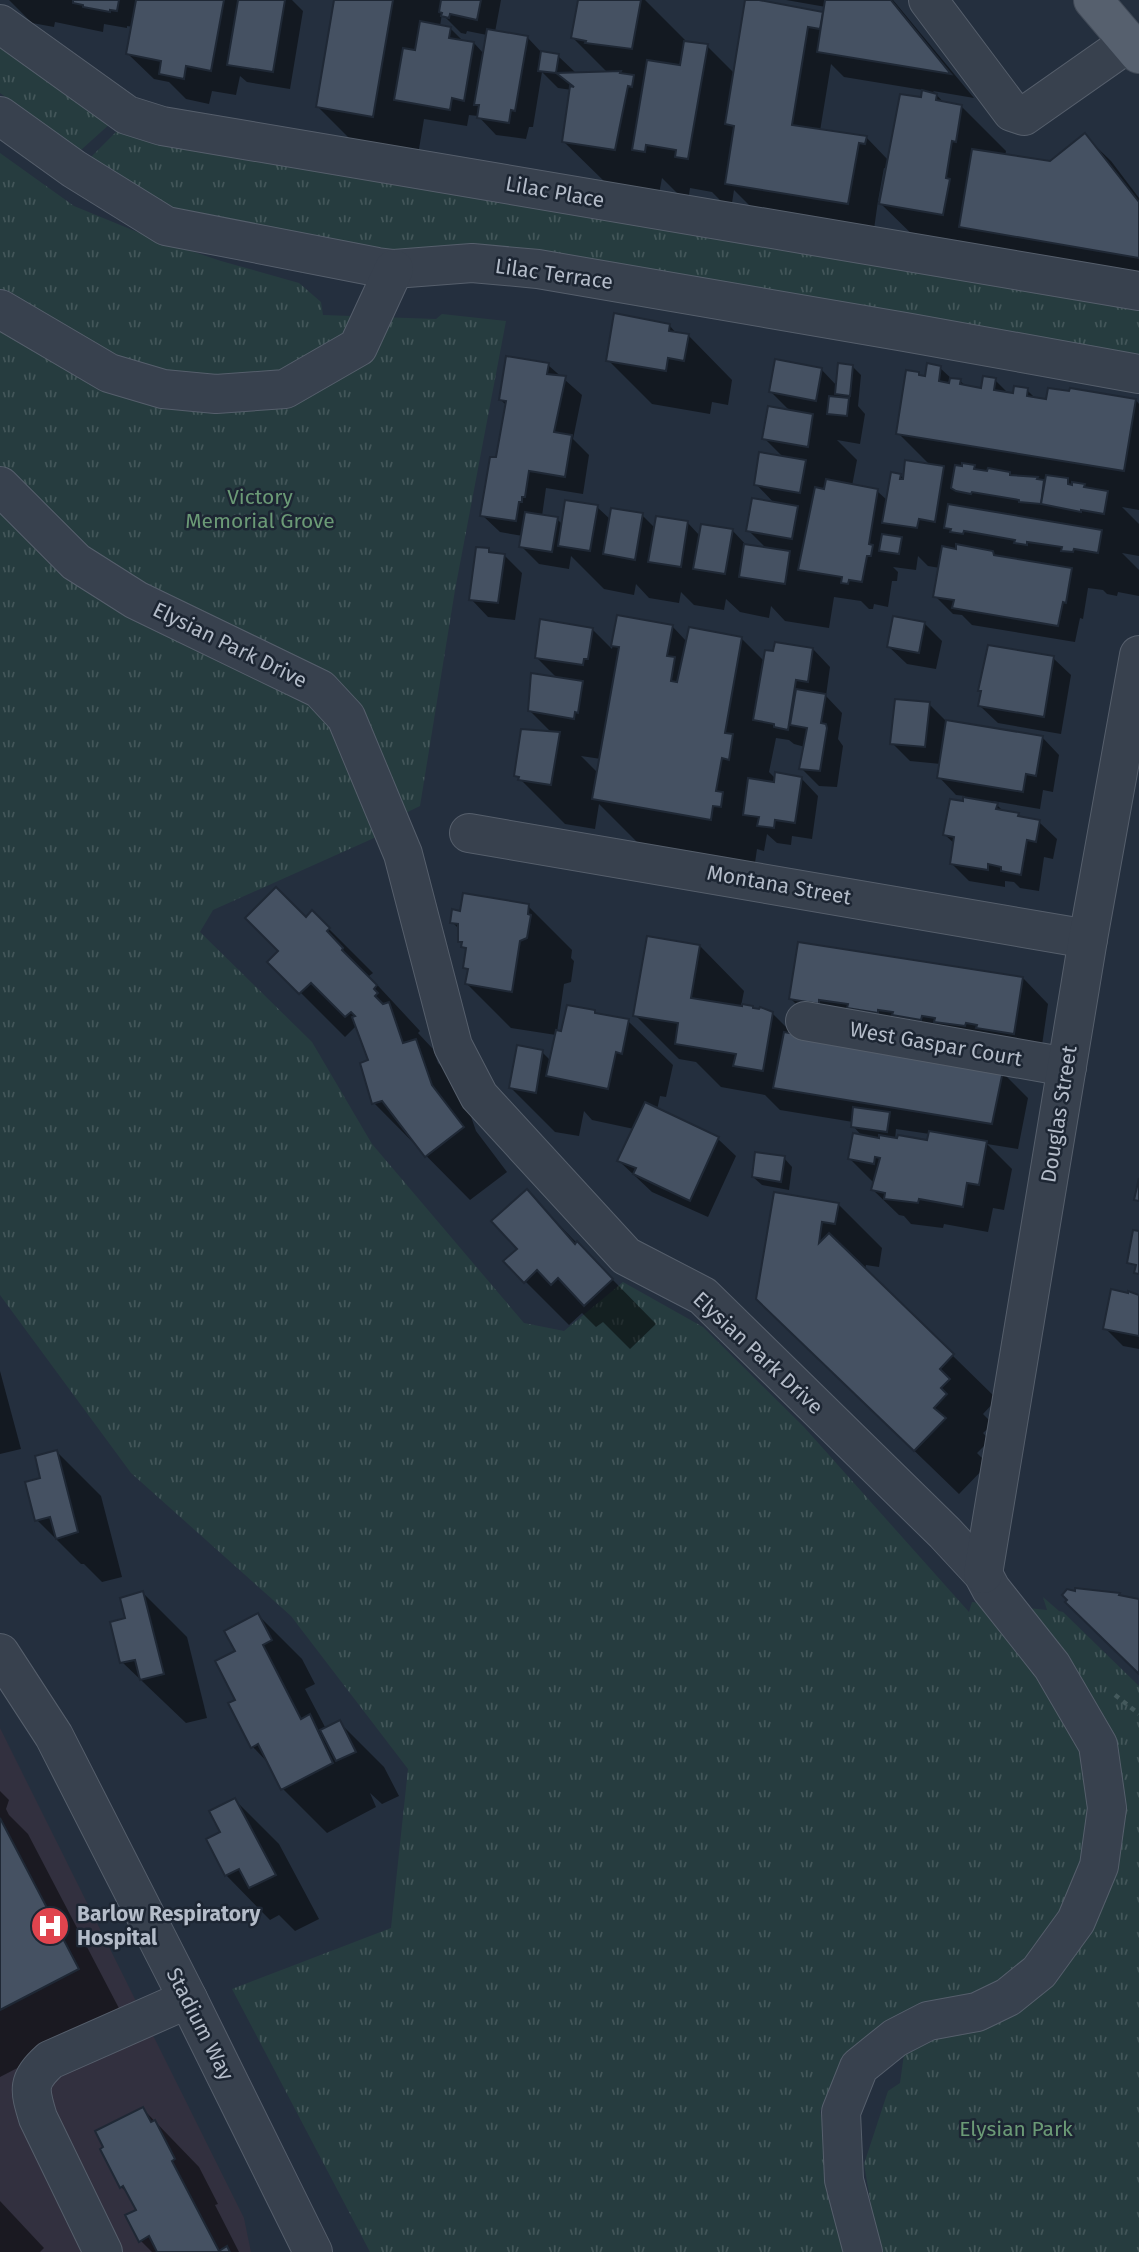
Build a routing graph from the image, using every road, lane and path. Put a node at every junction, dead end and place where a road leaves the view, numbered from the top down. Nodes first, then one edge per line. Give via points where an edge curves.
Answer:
1 (928, 0) edge
2 (1093, 0) edge
3 (0, 24) edge
4 (1134, 48) edge
5 (0, 116) edge
6 (394, 269) junction
7 (1139, 291) edge
8 (0, 309) edge
9 (1139, 374) edge
10 (0, 486) edge
11 (1139, 655) edge
12 (469, 833) dead end
13 (1088, 939) junction
14 (805, 1021) dead end
15 (1067, 1067) junction
16 (983, 1574) junction
17 (0, 1653) edge
18 (188, 1999) junction
19 (103, 2252) edge
20 (313, 2252) edge
21 (863, 2252) edge

1 - 4 street via 1012,112 1024,116
2 - 4 main road
3 - 7 street, Lilac Place via 127,115 162,126
5 - 6 street, Lilac Terrace via 166,226
6 - 8 street via 358,347 285,389 216,394 163,389 109,373
6 - 9 street, Lilac Terrace via 472,263 538,269
10 - 16 street, Elysian Park Drive via 76,562 136,600 320,689 346,717 403,854 453,1046 479,1096 626,1256 703,1296
11 - 13 street, Douglas Street
12 - 13 street, Montana Street
13 - 15 street, Douglas Street
14 - 15 street, West Gaspar Court
15 - 16 street, Douglas Street
16 - 21 street, Elysian Park Drive via 1052,1667 1098,1745 1107,1808 1099,1866 1076,1921 1039,1972 1008,1997 977,2012 928,2021 895,2038 859,2067 841,2112 844,2180
17 - 18 street, Stadium Way via 54,1736
18 - 19 street via 50,2060 34,2075 31,2096 38,2118
18 - 20 street, Stadium Way

